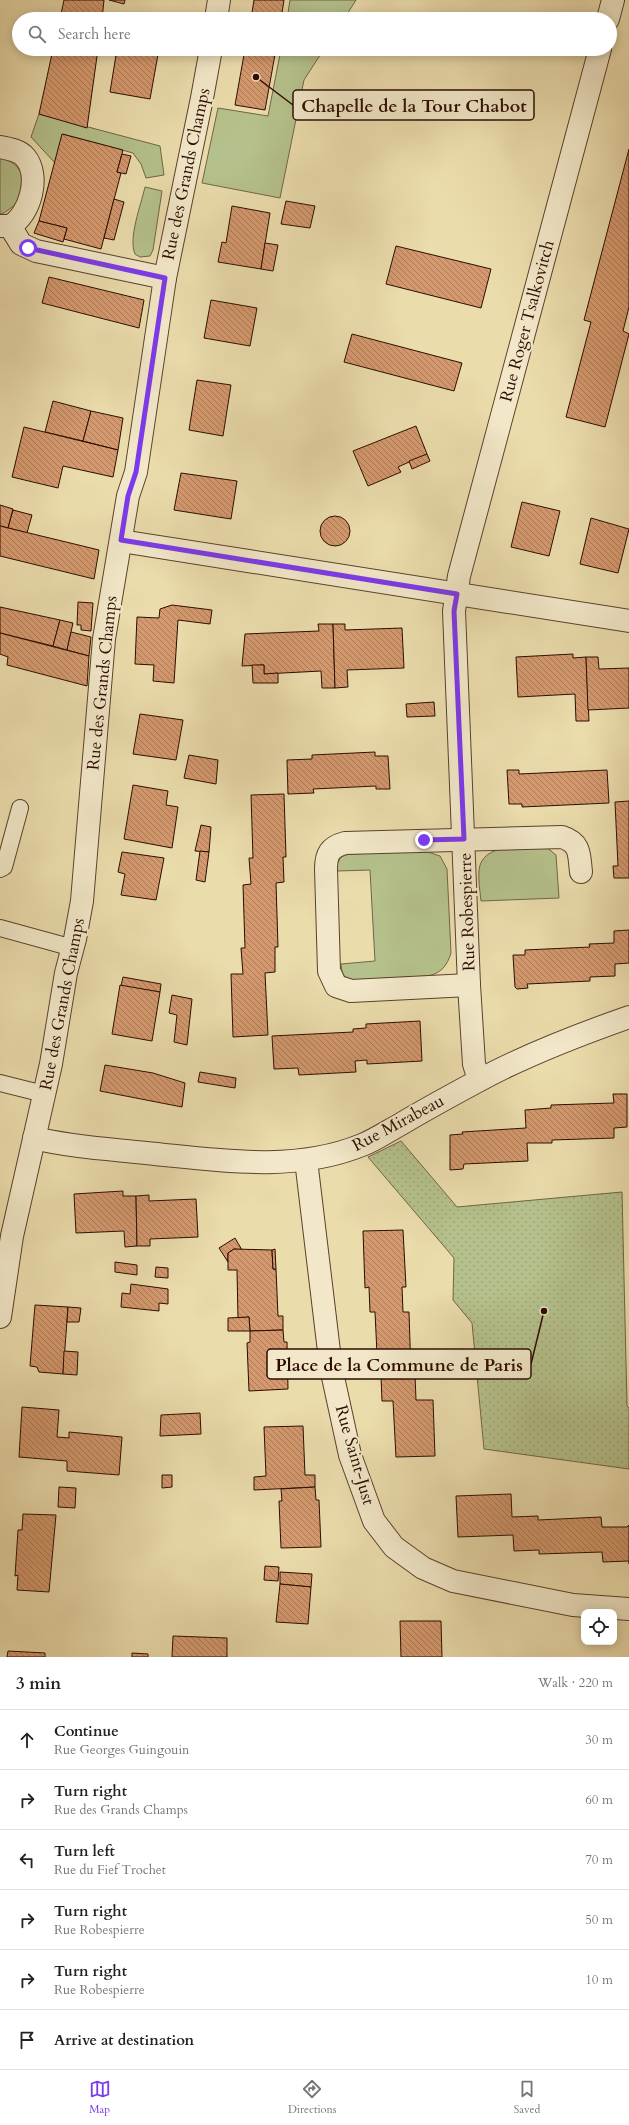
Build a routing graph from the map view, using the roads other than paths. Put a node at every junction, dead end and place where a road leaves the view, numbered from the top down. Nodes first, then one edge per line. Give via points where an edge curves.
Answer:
1 (219, 0) edge
2 (613, 0) edge
3 (217, 12) edge
4 (610, 12) edge
5 (210, 56) edge
6 (598, 56) edge
7 (0, 147) edge
8 (5, 226) edge
9 (165, 278) junction
10 (121, 540) junction
11 (457, 594) junction
12 (629, 621) edge
13 (20, 808) dead end
14 (464, 839) junction
15 (0, 869) edge
16 (581, 872) dead end
17 (0, 928) edge
18 (73, 948) junction
19 (469, 985) junction
20 (629, 1017) edge
21 (479, 1080) junction
22 (0, 1083) edge
23 (44, 1094) junction
24 (34, 1138) junction
25 (306, 1160) junction
26 (6, 1235) edge
27 (0, 1317) edge
28 (629, 1609) edge

1 - 3 street
2 - 4 street
5 - 9 street, Rue des Grands Champs
6 - 11 street, Rue Roger Tsalkovitch via 461,569
7 - 8 street via 16,150 25,157 31,167 33,182 25,212 18,221
8 - 9 street via 21,244 36,252
9 - 10 street, Rue des Grands Champs via 136,472 128,496
10 - 11 street
10 - 18 street, Rue des Grands Champs via 104,639 82,901
11 - 12 street
11 - 14 street, Rue Robespierre via 454,611
13 - 15 lane via 4,867
14 - 16 street, Rue Robespierre via 562,837 572,840 577,847
14 - 19 street, Rue Robespierre
14 - 19 street, Rue Robespierre via 345,843 329,851 326,869 330,971 336,986 351,991
17 - 18 lane
18 - 23 street, Rue des Grands Champs
19 - 21 street, Rue Robespierre via 474,1064
20 - 21 street, Rue Mirabeau via 589,1031
21 - 25 street, Rue Mirabeau via 362,1145
22 - 23 lane
23 - 24 street, Rue des Grands Champs
24 - 25 street, Rue Mirabeau via 72,1145 237,1162
24 - 26 street, Rue des Grands Champs
25 - 28 street, Rue Saint-Just via 331,1368 350,1454 374,1521 394,1547 423,1568 453,1581 573,1606
26 - 27 street, Rue des Grands Champs

